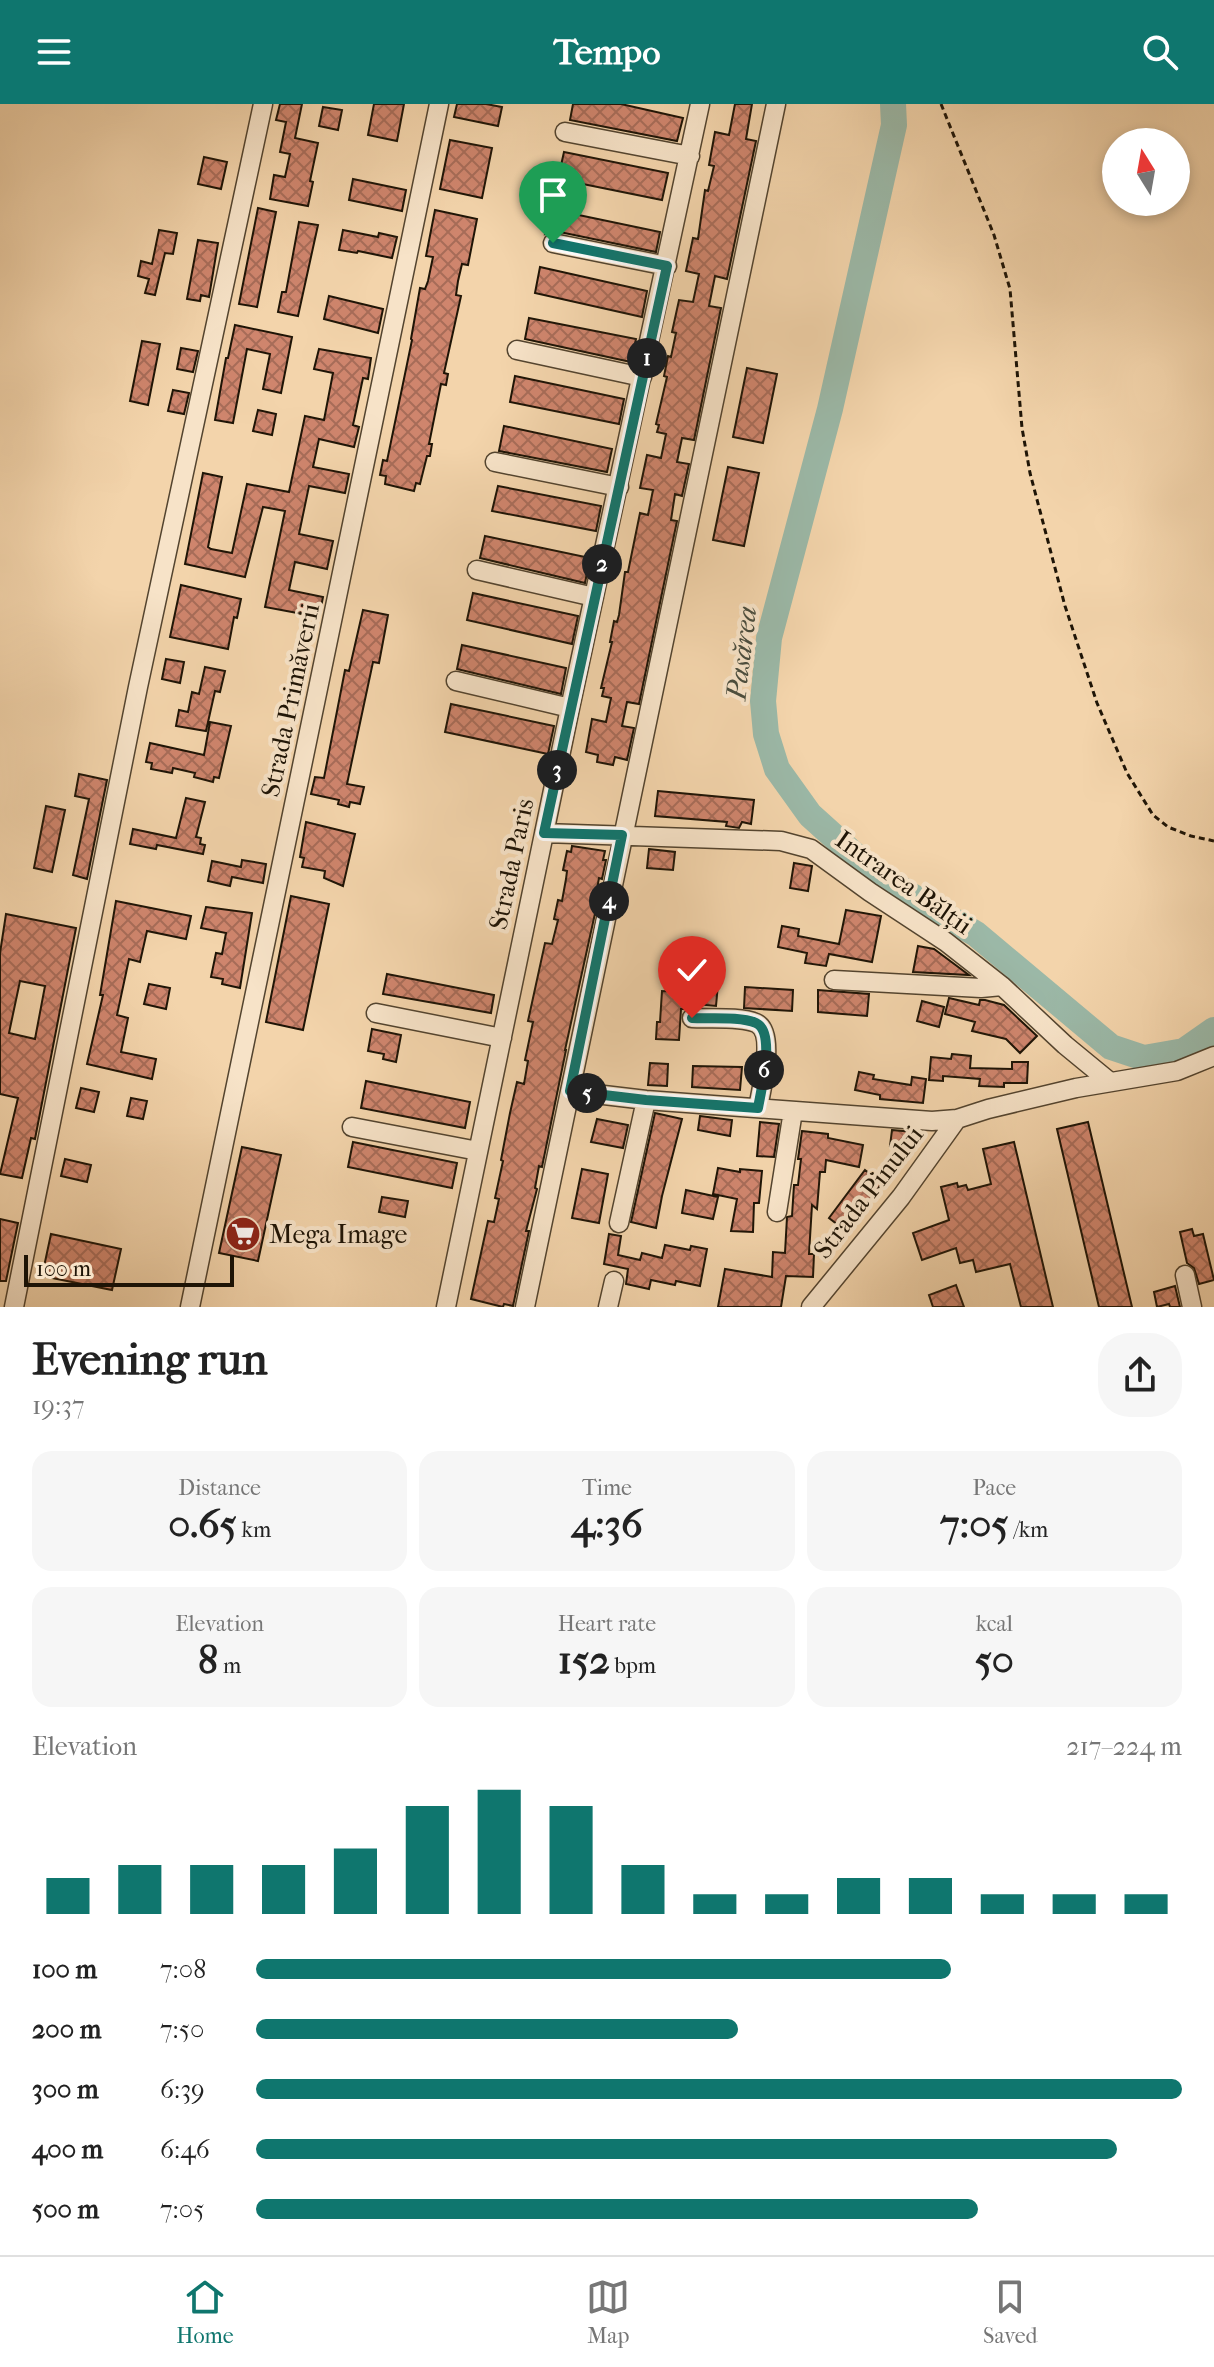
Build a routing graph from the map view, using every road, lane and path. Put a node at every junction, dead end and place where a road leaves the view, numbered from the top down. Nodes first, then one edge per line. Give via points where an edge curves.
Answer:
1 (263, 104) edge
2 (439, 104) edge
3 (700, 104) edge
4 (776, 104) edge
5 (941, 104) edge
6 (565, 132) dead end
7 (690, 156) junction
8 (553, 243) dead end
9 (667, 266) junction
10 (517, 350) dead end
11 (642, 377) junction
12 (495, 462) dead end
13 (619, 487) junction
14 (477, 570) dead end
15 (594, 597) junction
16 (456, 681) dead end
17 (570, 708) junction
18 (544, 833) junction
19 (622, 835) junction
20 (1214, 841) edge
21 (834, 980) dead end
22 (1002, 986) junction
23 (376, 1013) dead end
24 (692, 1018) dead end
25 (502, 1038) junction
26 (1214, 1056) edge
27 (1110, 1082) junction
28 (570, 1091) junction
29 (646, 1100) junction
30 (758, 1108) junction
31 (793, 1111) junction
32 (957, 1119) junction
33 (352, 1127) dead end
34 (478, 1151) junction
35 (777, 1212) dead end
36 (619, 1223) dead end
37 (1185, 1275) dead end
38 (614, 1281) dead end
39 (819, 1303) edge
40 (14, 1307) edge
41 (190, 1307) edge
42 (446, 1307) edge
43 (525, 1307) edge
44 (608, 1307) edge
45 (1192, 1307) edge

1 - 40 street via 138,687
2 - 41 street, Strada Primăverii
3 - 7 street, Strada Paris
4 - 19 street
5 - 20 path via 1010,289 1030,473 1097,703 1127,773 1153,815 1168,827
6 - 7 street
7 - 9 street, Strada Paris
8 - 9 street
9 - 11 street, Strada Paris
10 - 11 street
11 - 13 street, Strada Paris
12 - 13 street
13 - 15 street, Strada Paris
14 - 15 street
15 - 17 street, Strada Paris
16 - 17 street
17 - 18 street, Strada Paris
18 - 19 street, Intrarea Bălții
18 - 25 street, Strada Paris
19 - 22 street, Intrarea Bălții via 802,845
19 - 28 street
21 - 22 street
22 - 27 street, Intrarea Bălții
23 - 25 street
24 - 30 street via 738,1020 764,1029
25 - 34 street, Strada Paris
26 - 27 street via 1177,1071
27 - 32 street
28 - 29 street
28 - 43 street
29 - 30 street
29 - 36 street
30 - 31 street
31 - 32 street
31 - 35 street
32 - 39 street, Strada Pinului
33 - 34 street
34 - 42 street, Strada Paris
37 - 45 street
38 - 44 street

